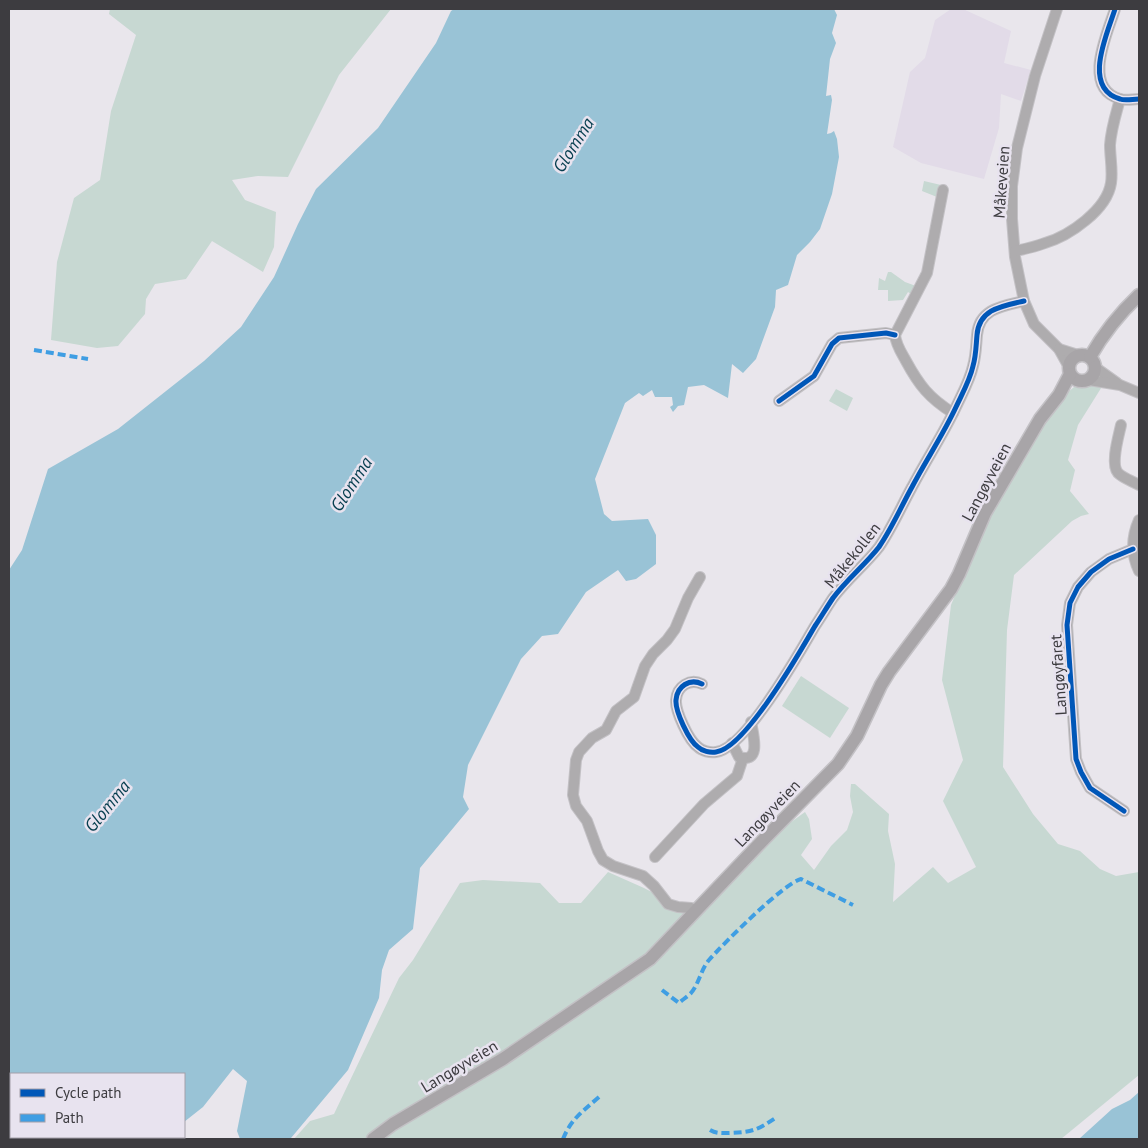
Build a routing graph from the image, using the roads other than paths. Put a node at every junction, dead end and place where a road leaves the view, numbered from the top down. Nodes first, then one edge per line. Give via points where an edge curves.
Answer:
1 (1115, 9) edge
2 (1056, 10) edge
3 (1120, 99) junction
4 (1139, 99) edge
5 (943, 190) dead end
6 (1015, 251) junction
7 (1139, 295) edge
8 (1024, 301) junction
9 (895, 335) junction
10 (1059, 349) junction
11 (1088, 360) junction
12 (1069, 370) junction
13 (1085, 380) junction
14 (1120, 385) junction
15 (1139, 392) edge
16 (1059, 395) junction
17 (779, 401) dead end
18 (953, 413) junction
19 (1121, 425) dead end
20 (1139, 485) edge
21 (1139, 520) edge
22 (1133, 549) junction
23 (1139, 571) edge
24 (700, 577) dead end
25 (702, 684) dead end
26 (751, 722) junction
27 (732, 743) junction
28 (743, 758) junction
29 (1124, 810) dead end
30 (655, 857) dead end
31 (696, 911) junction
32 (373, 1139) edge

1 - 3 street via 1098,68 1104,86
2 - 6 street, Måkeveien via 1016,148 1012,186
3 - 4 street
3 - 6 street via 1110,150 1110,189 1105,199 1091,215 1068,232 1046,243
5 - 9 street via 927,273
6 - 8 street, Måkeveien
7 - 11 main road via 1115,320
8 - 10 street, Måkeveien via 1034,324
8 - 18 street, Måkekollen via 999,307 981,320 974,365
9 - 17 street via 839,338 832,344 814,376
9 - 18 street via 896,343 919,385
10 - 11 street, Måkeveien
10 - 12 street, Måkeveien
11 - 12 main road, Langøyveien via 1071,360
11 - 13 main road via 1092,377
11 - 14 street, Måkeveien
12 - 13 main road via 1077,380
12 - 16 main road, Langøyveien
13 - 14 street
13 - 16 main road, Langøyveien
14 - 15 street
16 - 31 main road, Langøyveien via 1040,418 990,505 951,589 889,672 850,748
18 - 26 street, Måkekollen via 879,547 834,596 777,690
19 - 20 street via 1116,469
21 - 22 street
22 - 23 street
22 - 29 street, Langøyfaret via 1110,559 1084,580 1070,603 1067,625 1076,758 1090,788
24 - 31 street via 675,629 645,666 634,697 616,711 606,730 592,738 579,752 573,795 603,860 643,876 668,904
25 - 27 street, Måkekollen via 692,681 681,686 677,693 676,705 687,732 694,744 704,751 716,752
26 - 27 street, Måkekollen
26 - 28 street via 755,749 751,756
27 - 28 street via 736,753
28 - 30 street via 732,782 704,804
31 - 32 main road, Langøyveien via 660,950 635,971 503,1059

